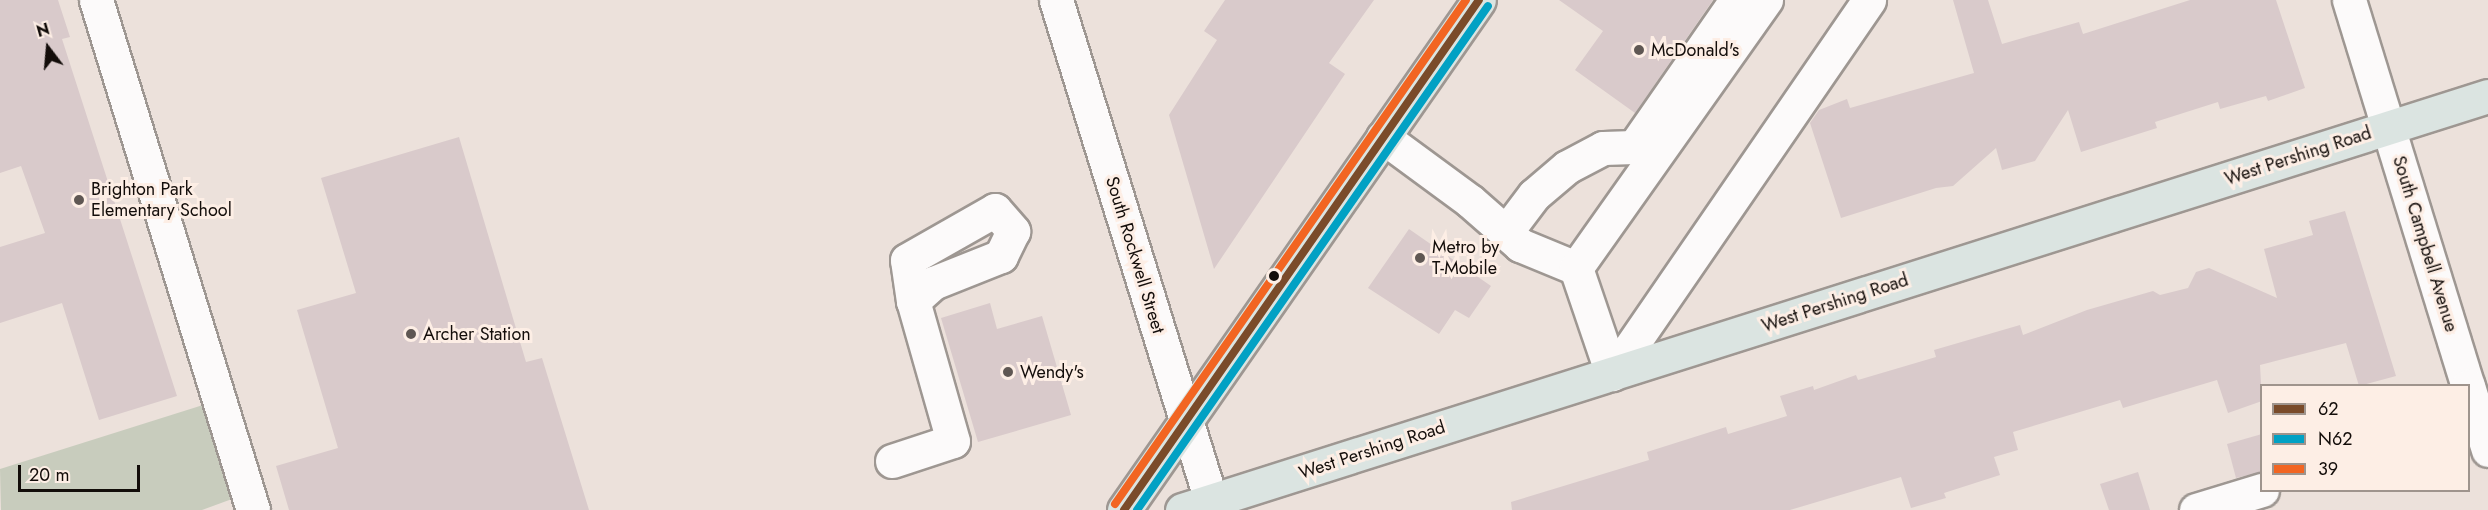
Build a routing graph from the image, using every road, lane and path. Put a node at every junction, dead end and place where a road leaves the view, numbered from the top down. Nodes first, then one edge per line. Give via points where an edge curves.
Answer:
1 (96, 0) edge
2 (1479, 0) edge
3 (1736, 0) edge
4 (1766, 0) edge
5 (1869, 0) edge
6 (2349, 0) edge
7 (1067, 8) edge
8 (2488, 96) edge
9 (2389, 127) junction
10 (1383, 137) junction
11 (1506, 232) junction
12 (1576, 268) junction
13 (914, 301) junction
14 (1612, 374) junction
15 (2467, 384) edge
16 (2470, 393) edge
17 (1186, 418) junction
18 (2481, 429) edge
19 (892, 461) dead end
20 (2260, 491) edge
21 (1203, 507) edge
22 (2213, 508) edge
23 (253, 510) edge
24 (1124, 510) edge

1 - 23 street
2 - 10 main road
3 - 11 street via 1634,147 1603,148 1567,167 1534,195
4 - 12 street
5 - 14 street
6 - 9 street, South Campbell Avenue
7 - 17 street, South Rockwell Street
8 - 9 main road, West Pershing Road
9 - 14 main road, West Pershing Road
9 - 15 street, South Campbell Avenue
10 - 11 street
10 - 17 main road
11 - 12 street via 1520,245
12 - 14 street
13 - 13 street via 907,260 995,210 1013,231 1001,256 933,283
13 - 19 street via 953,441
14 - 21 main road, West Pershing Road
16 - 18 street, South Campbell Avenue
17 - 21 street, South Rockwell Street
17 - 24 main road
20 - 22 street

